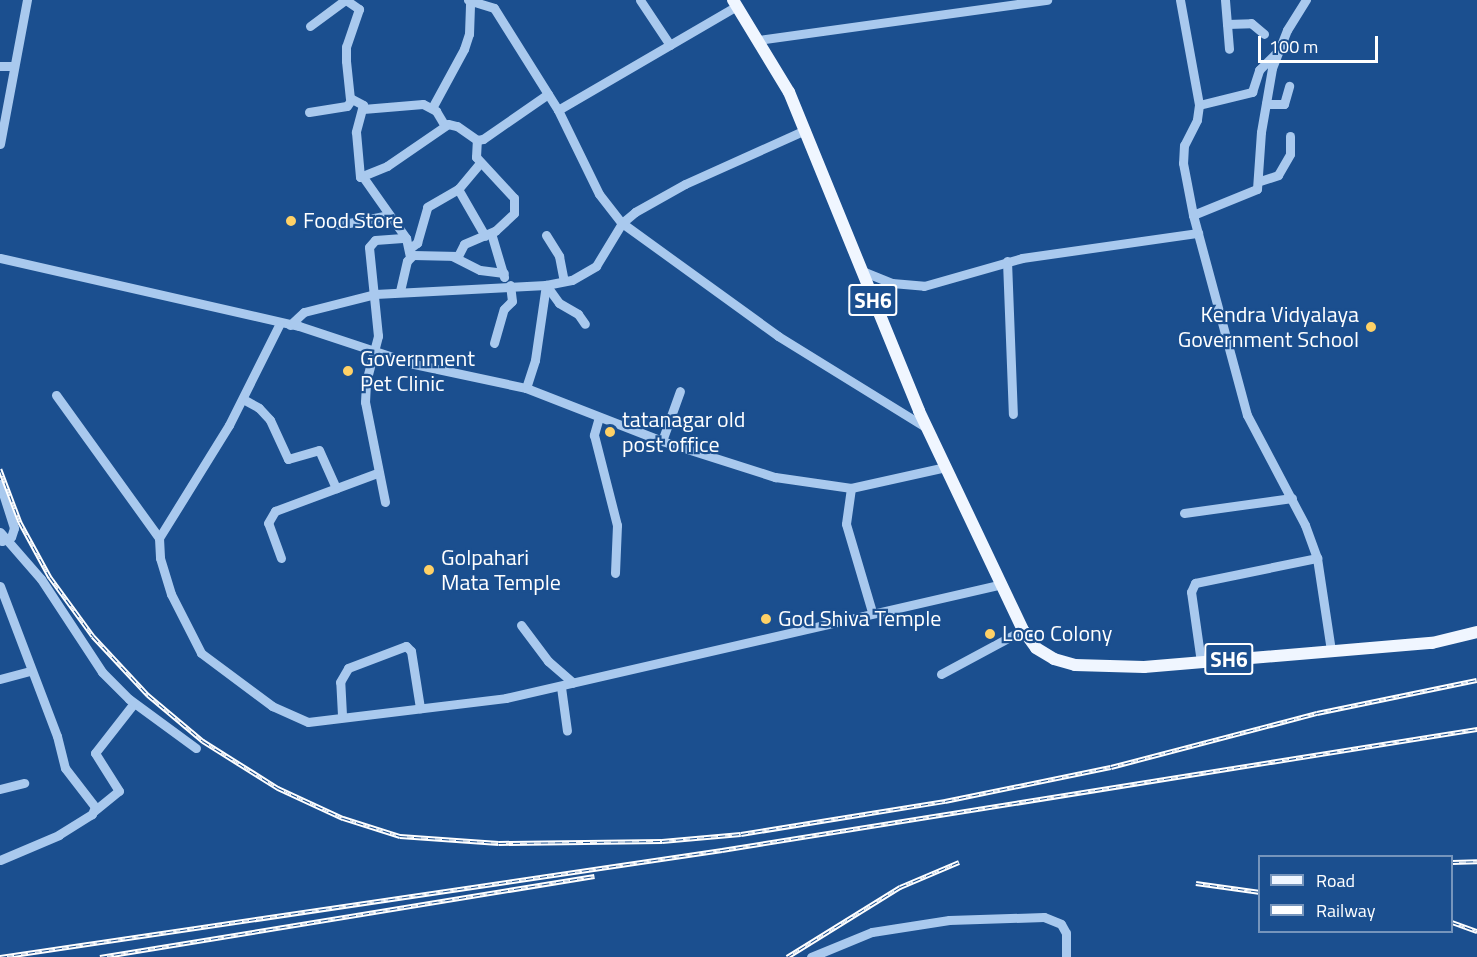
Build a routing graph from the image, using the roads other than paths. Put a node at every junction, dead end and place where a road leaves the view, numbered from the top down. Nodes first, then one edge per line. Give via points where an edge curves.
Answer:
1 (27, 0) edge
2 (346, 0) edge
3 (469, 0) edge
4 (640, 0) edge
5 (1047, 0) edge
6 (1180, 0) edge
7 (1225, 0) edge
8 (1306, 0) edge
9 (735, 3) edge
10 (496, 4) edge
11 (1227, 24) junction
12 (310, 26) dead end
13 (1264, 34) dead end
14 (758, 40) junction
15 (670, 45) junction
16 (1229, 48) dead end
17 (1276, 52) junction
18 (0, 66) edge
19 (14, 66) junction
20 (1288, 86) dead end
21 (548, 94) junction
22 (351, 100) junction
23 (1266, 104) junction
24 (1199, 105) junction
25 (432, 108) junction
26 (363, 109) junction
27 (558, 110) junction
28 (309, 112) dead end
29 (446, 126) junction
30 (805, 130) junction
31 (1290, 136) dead end
32 (477, 140) junction
33 (0, 144) edge
34 (480, 163) junction
35 (363, 177) junction
36 (1260, 181) junction
37 (458, 189) junction
38 (389, 215) junction
39 (1193, 215) junction
40 (622, 224) junction
41 (339, 225) dead end
42 (1198, 233) junction
43 (488, 235) junction
44 (546, 235) dead end
45 (406, 238) junction
46 (410, 253) junction
47 (452, 256) junction
48 (0, 258) edge
49 (1007, 261) junction
50 (862, 271) junction
51 (504, 273) junction
52 (564, 281) junction
53 (507, 285) junction
54 (546, 285) junction
55 (399, 291) junction
56 (375, 294) junction
57 (280, 323) junction
58 (585, 324) dead end
59 (290, 325) junction
60 (494, 343) dead end
61 (376, 352) junction
62 (526, 388) junction
63 (680, 391) dead end
64 (56, 395) dead end
65 (243, 399) junction
66 (1013, 414) dead end
67 (599, 417) junction
68 (927, 428) junction
69 (662, 441) junction
70 (946, 467) junction
71 (377, 473) junction
72 (0, 484) edge
73 (336, 488) junction
74 (851, 488) junction
75 (1292, 498) junction
76 (385, 502) dead end
77 (1184, 513) dead end
78 (2, 538) edge
79 (159, 538) junction
80 (281, 558) dead end
81 (1317, 558) junction
82 (615, 573) dead end
83 (1002, 584) junction
84 (0, 586) edge
85 (872, 612) junction
86 (520, 625) dead end
87 (1023, 630) junction
88 (1477, 632) edge
89 (1331, 651) junction
90 (1201, 662) junction
91 (29, 671) junction
92 (941, 674) dead end
93 (0, 679) edge
94 (573, 683) junction
95 (561, 687) junction
96 (134, 703) junction
97 (420, 708) junction
98 (342, 715) junction
99 (567, 731) dead end
100 (196, 748) dead end
101 (24, 783) dead end
102 (0, 789) edge
103 (94, 811) junction
104 (0, 861) edge
105 (811, 957) edge
106 (1067, 957) edge

1 - 19 street
2 - 12 street
2 - 22 street via 359,9 346,47
3 - 10 street
3 - 25 street via 469,34 464,49
4 - 15 street
5 - 14 street
6 - 24 street
7 - 11 street
8 - 17 street
9 - 14 main road, SH6
9 - 15 street
10 - 21 street
11 - 13 street via 1251,23
11 - 16 street
14 - 30 main road, SH6 via 789,92
15 - 27 street
17 - 23 street
17 - 24 street via 1259,70 1252,92
18 - 19 street
19 - 33 street
20 - 23 street via 1284,104
21 - 27 street
21 - 32 street
22 - 26 street via 362,102
22 - 28 street via 350,105
23 - 36 street via 1260,142
24 - 39 street via 1197,120 1184,146 1183,163
25 - 26 street via 423,104
25 - 29 street
26 - 35 street via 356,132 355,158 357,174
27 - 40 street via 582,164
29 - 32 street via 453,123
29 - 35 street via 387,166
30 - 40 street via 685,184 635,212
30 - 50 main road, SH6
31 - 36 street via 1290,154 1278,175
32 - 34 street via 475,152
34 - 37 street
34 - 43 street via 516,202 514,213
35 - 38 street
36 - 39 street via 1252,194
37 - 43 street
37 - 46 street via 428,207
38 - 41 street
38 - 45 street
39 - 42 street
40 - 52 street via 596,266
40 - 68 street via 778,336
42 - 49 street
42 - 75 street via 1247,415
43 - 47 street via 466,242 461,254
43 - 51 street
44 - 52 street via 559,256
45 - 46 street
45 - 56 street via 370,244
46 - 47 street
46 - 55 street
47 - 51 street via 480,270
48 - 57 street
49 - 50 street via 924,286 892,283
49 - 66 street
50 - 68 main road, SH6
51 - 53 street
52 - 54 street
53 - 54 street
53 - 55 street
53 - 60 street via 512,301 504,309
54 - 58 street via 559,303 578,314
54 - 62 street via 537,351
55 - 56 street
56 - 59 street via 304,312
56 - 61 street
57 - 59 street
57 - 65 street
59 - 61 street
61 - 62 street
61 - 71 street via 366,382 365,402
62 - 67 street
63 - 69 street
64 - 79 street
65 - 73 street via 270,420 288,459 320,450
65 - 79 street
67 - 69 street
67 - 82 street via 594,435 617,525
68 - 70 main road, SH6
69 - 74 street via 775,477
70 - 74 street
70 - 83 main road, SH6
71 - 73 street
71 - 76 street
72 - 78 street via 14,528
73 - 80 street via 287,505 269,517
74 - 85 street via 846,524
75 - 77 street
75 - 81 street
78 - 96 street via 41,579 84,649
79 - 98 street via 160,558 171,594 201,653 293,719 308,722
81 - 89 street
81 - 90 street via 1195,584 1191,592
83 - 85 street
83 - 87 main road, SH6
84 - 91 street
85 - 94 street
86 - 94 street via 548,661
87 - 90 main road, SH6 via 1036,648 1075,665 1144,667
87 - 92 street
88 - 89 main road, SH6 via 1432,643
89 - 90 main road, SH6
91 - 93 street
91 - 103 street via 57,736 65,768 94,804
94 - 95 street
95 - 97 street via 477,703
95 - 99 street
96 - 100 street
96 - 103 street via 95,753 119,791
97 - 98 street
97 - 98 street via 411,651 406,646 348,669 340,682
101 - 102 street
103 - 104 street via 59,835
105 - 106 street via 872,932 949,920 1044,917 1061,924 1066,933

